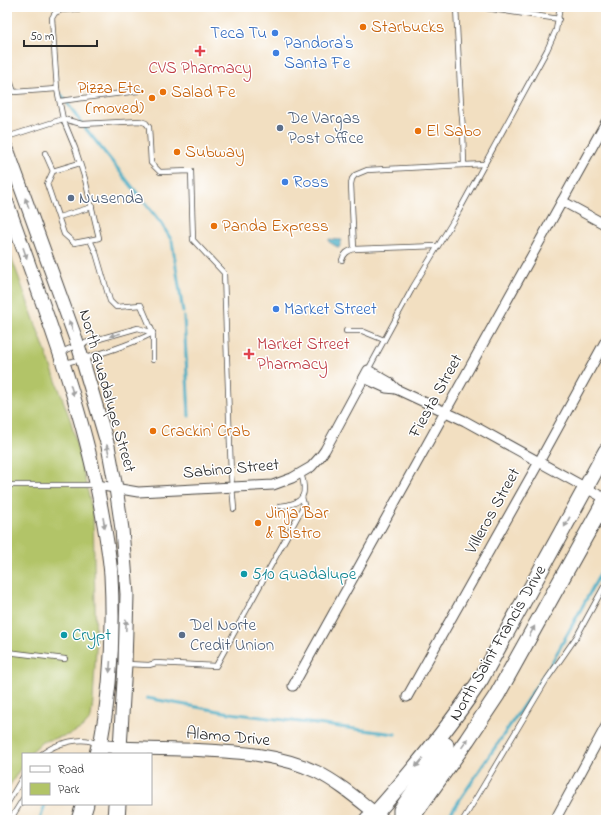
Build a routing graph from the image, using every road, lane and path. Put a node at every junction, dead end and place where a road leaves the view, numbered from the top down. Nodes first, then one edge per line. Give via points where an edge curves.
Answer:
1 (52, 7) edge
2 (103, 7) edge
3 (456, 7) edge
4 (479, 7) edge
5 (560, 7) edge
6 (55, 13) junction
7 (559, 19) junction
8 (7, 72) edge
9 (57, 89) junction
10 (138, 91) dead end
11 (60, 101) junction
12 (63, 118) junction
13 (606, 122) edge
14 (7, 137) edge
15 (7, 149) edge
16 (45, 154) dead end
17 (80, 163) junction
18 (485, 164) junction
19 (464, 165) junction
20 (53, 171) junction
21 (562, 201) junction
22 (7, 203) edge
23 (92, 208) junction
24 (59, 217) junction
25 (606, 225) edge
26 (90, 240) junction
27 (437, 246) junction
28 (354, 249) junction
29 (342, 260) dead end
30 (346, 332) dead end
31 (153, 333) junction
32 (384, 340) junction
33 (606, 340) edge
34 (78, 345) junction
35 (61, 358) junction
36 (83, 359) junction
37 (153, 360) dead end
38 (366, 374) junction
39 (446, 412) junction
40 (606, 451) edge
41 (540, 462) junction
42 (301, 473) junction
43 (7, 485) edge
44 (97, 485) junction
45 (232, 487) junction
46 (116, 488) junction
47 (586, 488) junction
48 (302, 497) junction
49 (606, 499) edge
50 (280, 506) dead end
51 (234, 509) dead end
52 (606, 583) edge
53 (7, 652) edge
54 (65, 659) dead end
55 (125, 664) junction
56 (293, 686) dead end
57 (407, 697) dead end
58 (458, 714) junction
59 (606, 726) edge
60 (97, 751) edge
61 (120, 751) edge
62 (44, 753) edge
63 (22, 779) edge
64 (22, 801) edge
65 (7, 804) edge
66 (85, 805) edge
67 (117, 805) edge
68 (376, 818) edge
69 (10, 820) edge
70 (80, 820) edge
71 (116, 820) edge
72 (401, 820) edge
73 (410, 820) edge
74 (463, 820) edge
75 (555, 820) edge

1 - 6 lane
2 - 6 lane via 61,10
3 - 19 lane
4 - 7 lane
5 - 7 lane
6 - 9 lane via 52,18
7 - 18 lane via 547,50
8 - 9 lane via 14,92
9 - 11 lane
10 - 11 lane
11 - 12 lane
12 - 14 lane
12 - 17 lane
12 - 45 lane via 82,124 140,120 149,127 151,164 154,168 160,172 191,171 193,240 224,273
13 - 21 street, Fiesta Street
34 -> 15 main road, North Guadalupe Street
16 - 20 lane
17 - 20 lane
17 - 23 lane
18 - 19 lane
18 - 27 lane
19 - 28 lane via 375,169 355,175 351,184
20 - 24 lane via 47,184
21 - 25 street
21 - 39 street, Fiesta Street
22 -> 35 main road, North Guadalupe Street
23 - 24 lane
23 - 26 lane via 99,238
24 - 26 lane via 64,234 74,243
26 - 31 lane via 96,252 110,302 116,307 141,305
27 - 28 lane
27 - 32 lane
28 - 29 lane via 343,255
30 - 32 lane via 362,331
31 -> 34 lane via 138,328
31 - 36 lane
31 - 37 lane
32 - 38 lane
33 - 41 street, Villeros Street
34 - 35 lane
34 - 36 main road, North Guadalupe Street
35 - 36 lane
35 -> 44 main road, North Guadalupe Street
46 -> 36 main road, North Guadalupe Street via 108,446
38 - 39 street via 386,388 396,389
38 - 42 street, Sabino Street via 325,450 311,467
39 - 41 street
39 - 56 street, Fiesta Street
40 - 47 highway, North Saint Francis Drive
41 - 47 street
41 - 57 street, Villeros Street
42 - 45 street, Sabino Street via 272,485
42 - 48 lane via 305,490
43 - 44 lane
44 - 46 street, Sabino Street
44 -> 60 main road, North Guadalupe Street via 111,574 112,638 107,705
45 - 46 street, Sabino Street via 138,492
45 - 51 lane
55 -> 46 main road, North Guadalupe Street via 127,594
47 - 49 street
47 -> 58 highway, North Saint Francis Drive via 481,679
48 - 50 lane via 294,503
48 - 55 lane via 304,505 216,666
73 -> 49 highway, North Saint Francis Drive via 497,695
52 - 74 lane via 577,636 547,679
53 - 54 lane
55 - 61 main road, North Guadalupe Street
58 -> 68 highway, North Saint Francis Drive
58 - 72 highway via 446,745 401,810
59 - 75 street
60 - 61 street, Alamo Drive
60 - 62 lane via 92,741 83,740 61,744
61 - 68 street, Alamo Drive via 232,752 273,757 326,777 343,788
63 - 65 lane
64 - 69 lane
66 - 70 highway
67 - 71 highway

